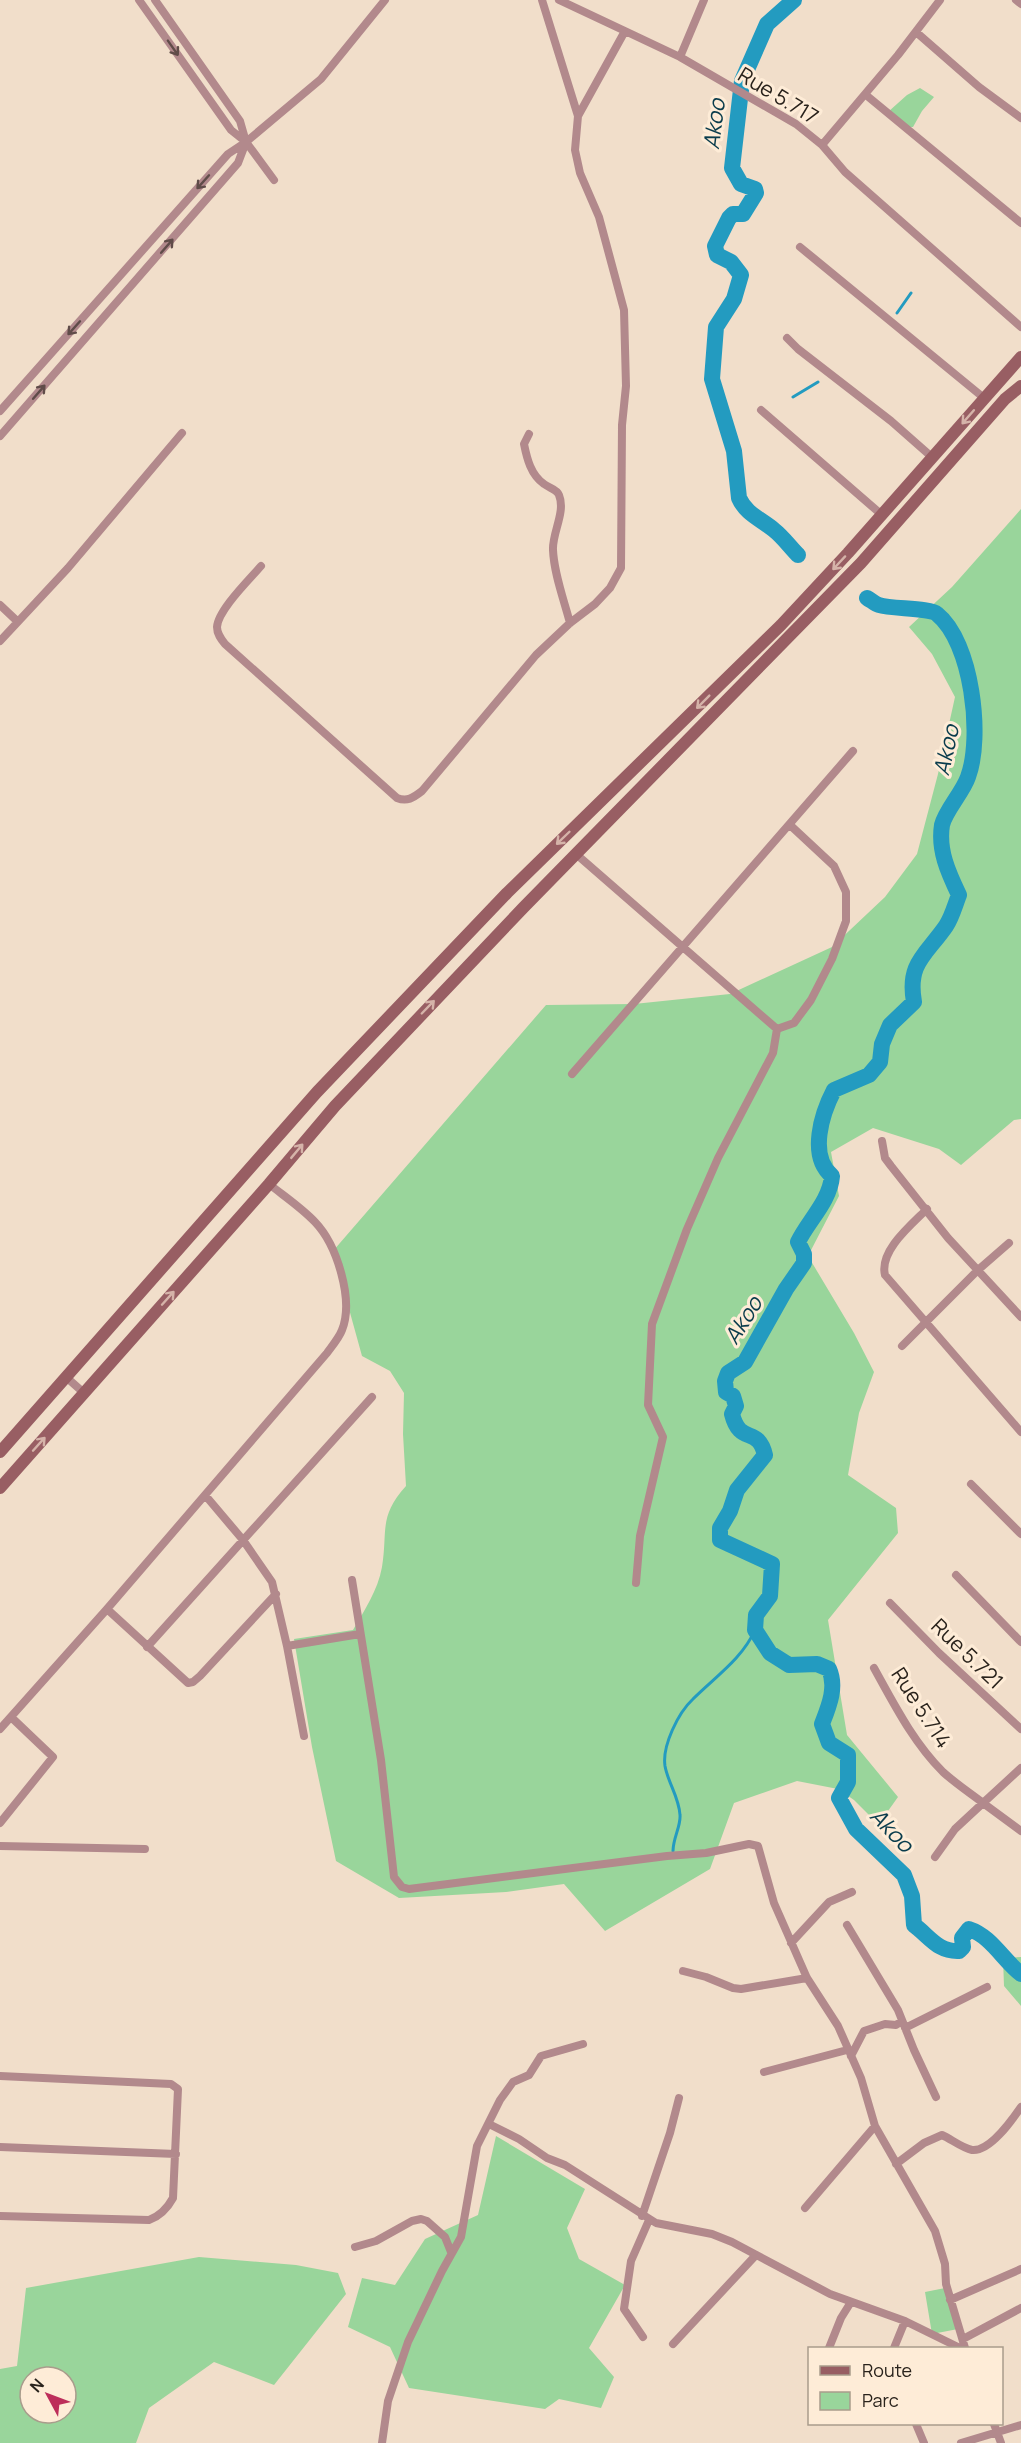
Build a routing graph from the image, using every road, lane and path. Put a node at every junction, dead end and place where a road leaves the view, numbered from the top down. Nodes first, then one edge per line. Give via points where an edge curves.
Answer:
1 (139, 0) edge
2 (155, 0) edge
3 (385, 0) edge
4 (542, 0) edge
5 (559, 0) edge
6 (704, 0) edge
7 (940, 0) edge
8 (1016, 0) edge
9 (1021, 4) edge
10 (625, 31) junction
11 (916, 32) junction
12 (680, 57) junction
13 (866, 94) junction
14 (578, 116) junction
15 (1021, 118) edge
16 (246, 142) junction
17 (822, 145) junction
18 (274, 180) dead end
19 (1021, 223) edge
20 (800, 248) dead end
21 (1021, 327) edge
22 (787, 338) dead end
23 (1021, 352) edge
24 (1021, 358) edge
25 (1021, 386) edge
26 (984, 398) junction
27 (760, 410) dead end
28 (0, 411) edge
29 (182, 433) dead end
30 (529, 434) dead end
31 (0, 436) edge
32 (933, 458) junction
33 (882, 515) junction
34 (261, 566) dead end
35 (0, 605) edge
36 (17, 621) junction
37 (570, 623) junction
38 (0, 640) edge
39 (853, 751) dead end
40 (790, 825) junction
41 (576, 854) junction
42 (681, 948) junction
43 (777, 1029) junction
44 (572, 1074) dead end
45 (882, 1142) dead end
46 (269, 1184) junction
47 (927, 1209) junction
48 (1009, 1243) dead end
49 (978, 1270) junction
50 (1021, 1317) edge
51 (926, 1324) junction
52 (902, 1346) dead end
53 (66, 1377) junction
54 (84, 1393) junction
55 (372, 1397) dead end
56 (1021, 1432) edge
57 (0, 1452) edge
58 (971, 1484) dead end
59 (0, 1488) edge
60 (206, 1495) junction
61 (1021, 1534) edge
62 (243, 1540) junction
63 (956, 1575) dead end
64 (352, 1580) dead end
65 (636, 1583) dead end
66 (276, 1594) junction
67 (890, 1603) dead end
68 (107, 1609) junction
69 (360, 1634) junction
70 (1021, 1642) edge
71 (287, 1646) junction
72 (147, 1647) junction
73 (873, 1668) dead end
74 (11, 1717) junction
75 (0, 1729) edge
76 (1021, 1729) edge
77 (304, 1736) dead end
78 (1021, 1768) edge
79 (983, 1803) junction
80 (0, 1824) edge
81 (1021, 1831) edge
82 (0, 1846) edge
83 (144, 1849) dead end
84 (935, 1857) dead end
85 (852, 1892) dead end
86 (847, 1925) dead end
87 (791, 1943) junction
88 (683, 1971) dead end
89 (807, 1978) junction
90 (987, 1987) dead end
91 (904, 2025) junction
92 (583, 2044) dead end
93 (849, 2053) junction
94 (764, 2072) dead end
95 (0, 2076) edge
96 (936, 2097) dead end
97 (679, 2098) dead end
98 (1021, 2107) edge
99 (489, 2124) junction
100 (875, 2126) junction
101 (0, 2147) edge
102 (176, 2154) junction
103 (896, 2164) junction
104 (805, 2208) dead end
105 (0, 2216) edge
106 (646, 2218) junction
107 (355, 2247) dead end
108 (451, 2252) junction
109 (756, 2255) junction
110 (1021, 2269) edge
111 (950, 2300) junction
112 (851, 2302) junction
113 (1021, 2308) edge
114 (905, 2321) junction
115 (643, 2337) dead end
116 (963, 2339) junction
117 (673, 2344) dead end
118 (830, 2347) edge
119 (895, 2347) edge
120 (956, 2347) edge
121 (965, 2347) edge
122 (916, 2425) edge
123 (994, 2425) edge
124 (1021, 2425) edge
125 (998, 2433) junction
126 (382, 2443) edge
127 (924, 2443) edge
128 (961, 2443) edge
129 (1001, 2443) edge

1 -> 16 street via 231,130
2 - 16 street via 240,121
3 - 16 street via 321,79
4 - 14 street
5 - 10 street, Rue 5.717
6 - 12 street
7 - 11 street
8 - 9 street
10 - 12 street, Rue 5.717
10 - 14 street
11 - 13 street
11 - 15 street
12 - 17 street, Rue 5.717 via 796,124
13 - 17 street
13 - 19 street
14 - 37 street via 575,150 580,173 598,217 624,310 626,386 621,568 610,588
16 - 18 street
16 -> 28 street via 228,154
31 -> 16 street via 238,163
17 - 21 street, Rue 5.717 via 845,172
20 - 26 street
22 - 32 street
23 - 24 street
24 - 26 street
25 - 41 street via 861,563
26 -> 32 street
27 - 33 street
29 - 36 street via 68,568
30 - 37 street via 524,444 530,466 560,496 554,563
32 - 33 street
33 -> 53 street via 781,625 507,893 358,1049
34 - 37 street via 220,616 219,636 403,800 422,791 521,672
35 - 36 street
36 - 38 street
39 - 40 street
40 - 42 street
40 - 43 street via 834,866 846,892 846,921 811,1000 794,1023
41 - 42 street
46 -> 41 street via 350,1090
42 - 43 street
42 - 44 street
43 - 65 street via 773,1053 718,1158 652,1324 648,1405 663,1437 640,1536
45 - 47 street via 885,1158
54 -> 46 street
46 - 60 street via 315,1221 327,1237 339,1268 347,1308 342,1330 327,1353
47 - 49 street
47 - 51 street via 895,1244 883,1267 885,1275
48 - 49 street
49 - 50 street
49 - 51 street
51 - 52 street
51 - 56 street
53 - 54 street
53 - 57 street
59 -> 54 street
55 - 62 street
58 - 61 street
60 - 62 street
60 - 68 street
62 - 66 street
62 - 72 street
63 - 70 street
64 - 69 street
66 - 71 street
66 - 72 street via 193,1682 183,1680
67 - 76 street, Rue 5.721
68 - 72 street
68 - 74 street
69 - 71 street
69 - 87 street via 381,1760 394,1877 402,1887 706,1853 749,1844 758,1846 774,1903
71 - 77 street
73 - 79 street, Rue 5.714 via 925,1751 943,1772
74 - 75 street
74 - 80 street via 53,1757
78 - 79 street
79 - 81 street, Rue 5.714
79 - 84 street via 955,1829
82 - 83 street
85 - 87 street via 829,1902
86 - 91 street
87 - 89 street
88 - 89 street via 733,1989
89 - 93 street via 838,2026
90 - 91 street
91 - 93 street via 885,2024 864,2031
91 - 96 street
92 - 99 street via 541,2056 527,2076 512,2084
93 - 94 street
93 - 100 street
95 - 102 street via 174,2084 178,2089
97 - 106 street
98 - 103 street via 982,2149 972,2150 942,2135
99 - 106 street via 565,2165
99 - 108 street via 476,2154 461,2237
100 - 103 street
100 - 104 street
101 - 102 street
102 - 105 street via 173,2199 164,2212 150,2220
103 - 111 street via 934,2230 945,2264
106 - 109 street via 712,2234
106 - 115 street via 631,2261 624,2309
107 - 108 street via 421,2219 445,2237
108 - 126 street via 408,2342 388,2401
109 - 112 street
109 - 117 street
110 - 111 street
111 - 116 street
112 - 114 street
112 - 118 street
113 - 116 street
114 - 119 street
114 - 120 street
116 - 121 street
122 - 127 street
123 - 125 street
124 - 125 street
125 - 128 street
125 - 129 street

